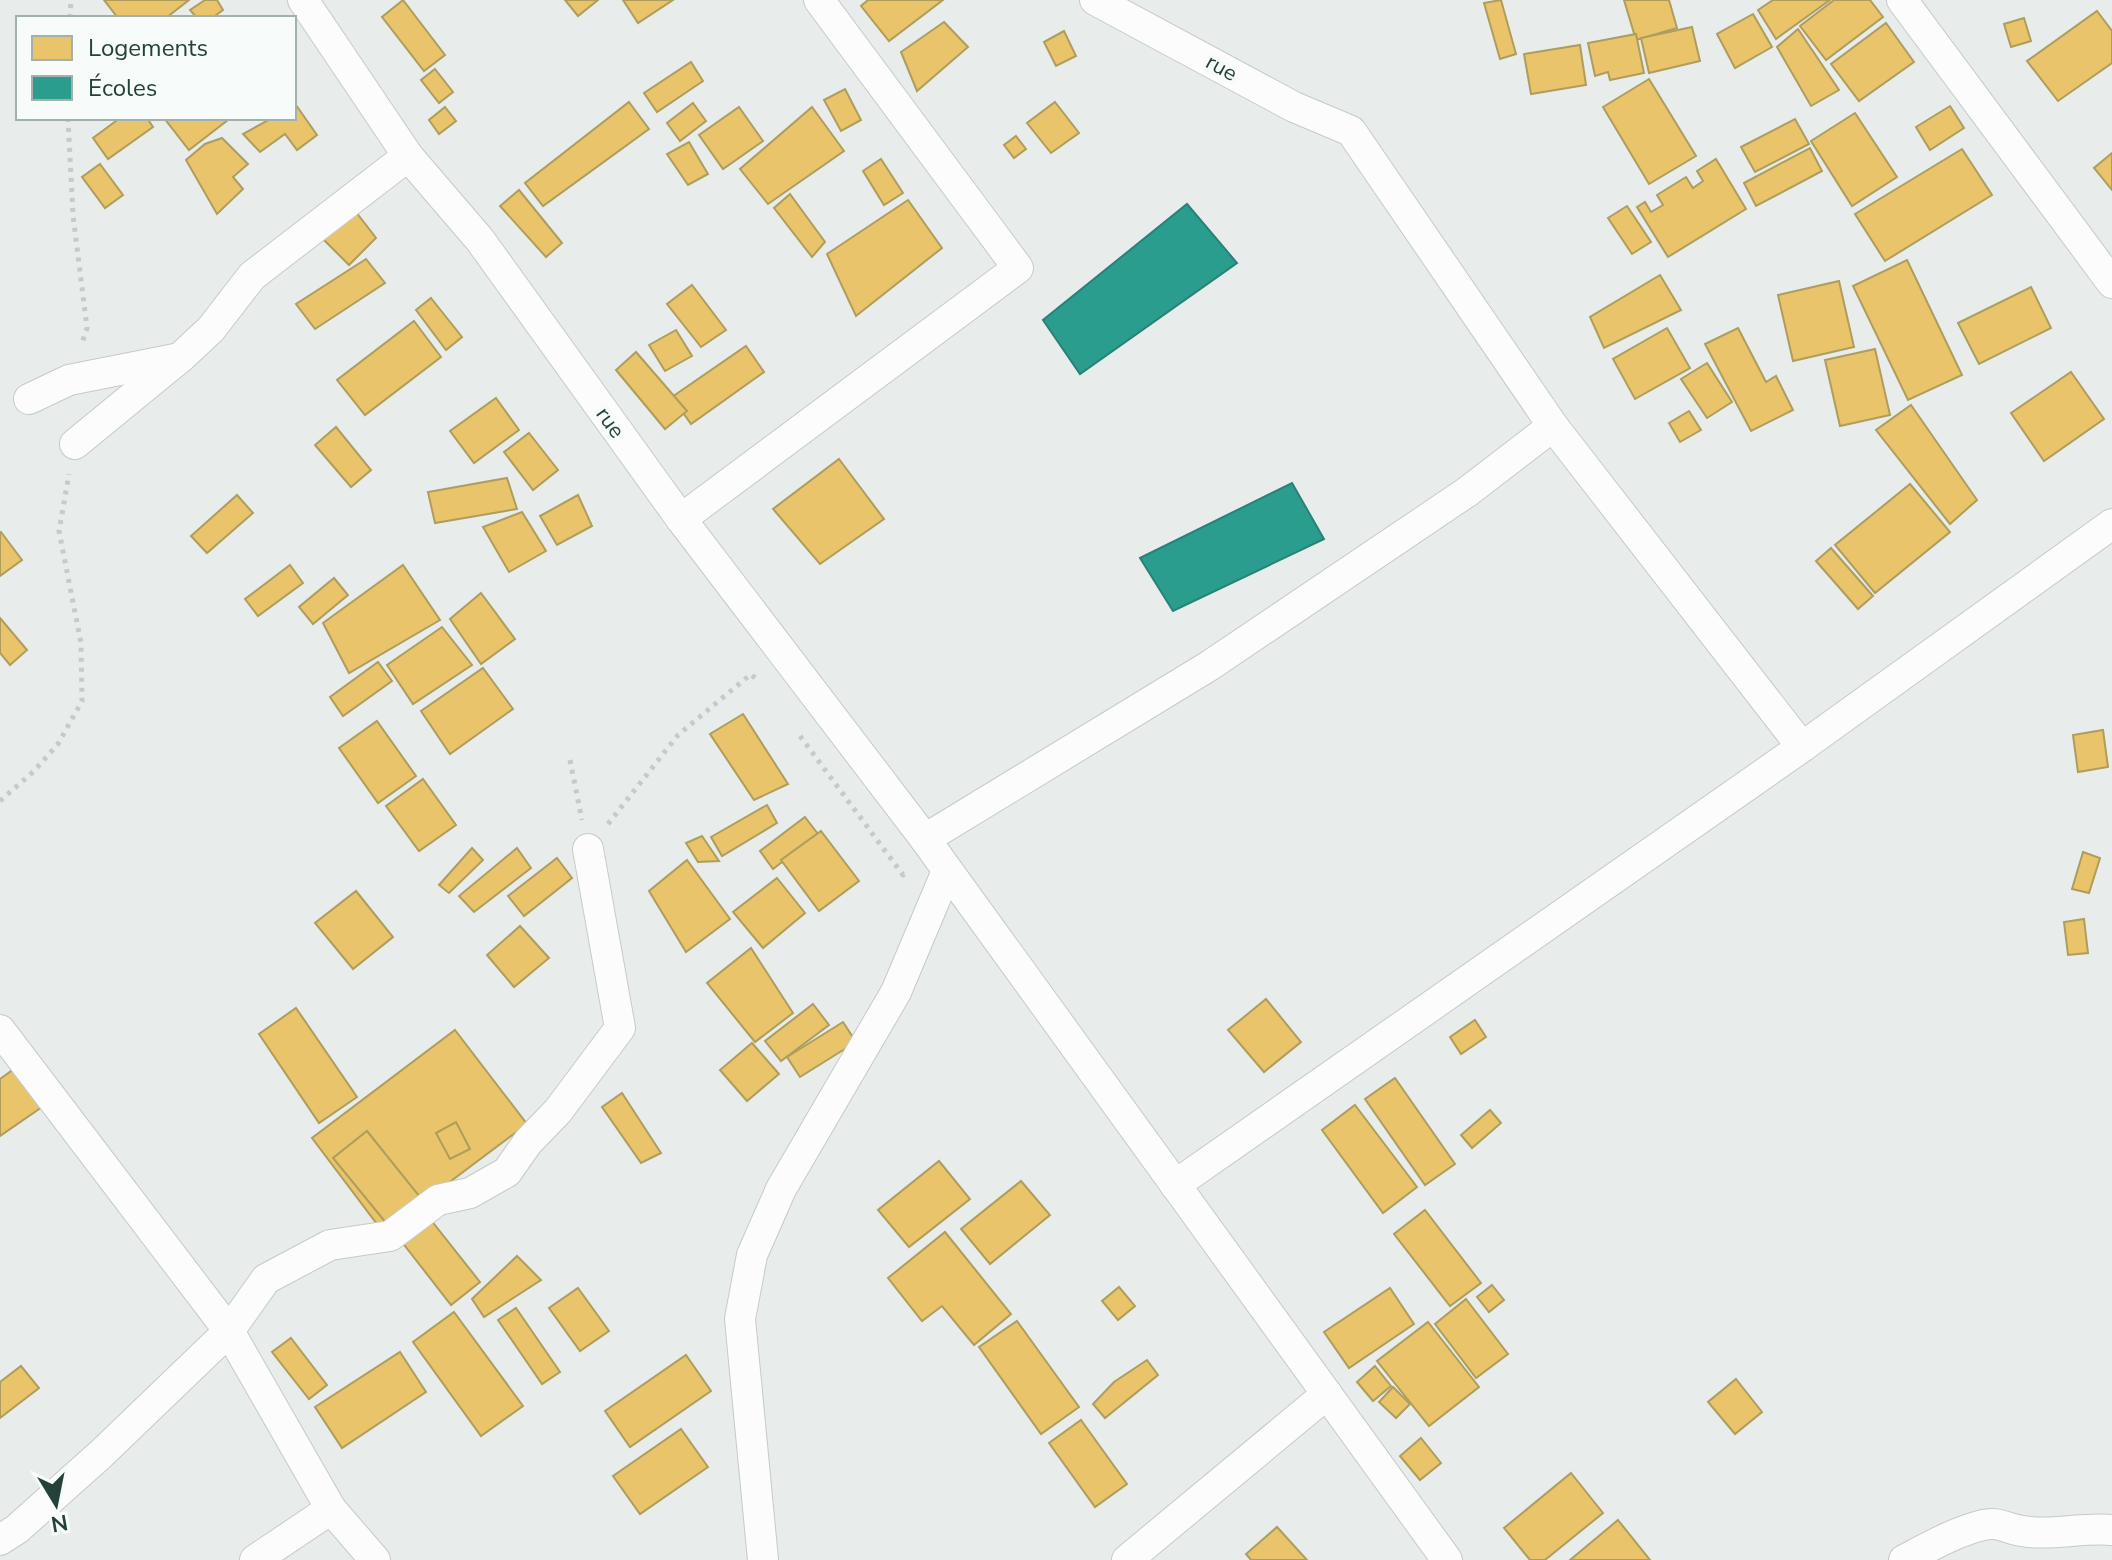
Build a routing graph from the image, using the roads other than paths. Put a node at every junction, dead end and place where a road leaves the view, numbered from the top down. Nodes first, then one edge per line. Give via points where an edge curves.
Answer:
1 (303, 0) edge
2 (819, 0) edge
3 (1095, 0) edge
4 (1902, 0) edge
5 (408, 156) junction
6 (2112, 283) edge
7 (180, 358) junction
8 (29, 399) dead end
9 (1553, 426) junction
10 (75, 444) dead end
11 (681, 519) junction
12 (2112, 524) edge
13 (1802, 747) junction
14 (925, 839) junction
15 (588, 849) road end
16 (947, 871) junction
17 (0, 1030) edge
18 (1175, 1185) junction
19 (229, 1331) junction
20 (1327, 1394) junction
21 (331, 1509) junction
22 (2112, 1530) edge
23 (0, 1540) edge
24 (255, 1560) edge
25 (375, 1560) edge
26 (763, 1560) edge
27 (1127, 1560) edge
28 (1447, 1560) edge
29 (1904, 1560) edge

1 - 5 street, rue
2 - 11 street via 1018,268
3 - 9 street, rue via 1294,107 1351,131
4 - 6 street
5 - 7 street via 252,276 211,329
5 - 11 street, rue via 480,240
7 - 8 street via 69,380
7 - 10 street
9 - 13 street
9 - 14 street via 1467,492 1209,666
11 - 14 street, rue
12 - 13 street
13 - 18 street
14 - 16 street, rue
15 - 19 street via 620,1028 507,1172 470,1193 438,1200 390,1236 330,1245 266,1279
16 - 18 street, rue
16 - 26 street via 896,992 781,1189 752,1255 740,1319
17 - 19 street
18 - 20 street, rue
19 - 21 street
19 - 23 street via 101,1454
20 - 27 street
20 - 28 street, rue
21 - 24 street
21 - 25 street
22 - 29 street via 2036,1531 1986,1525

